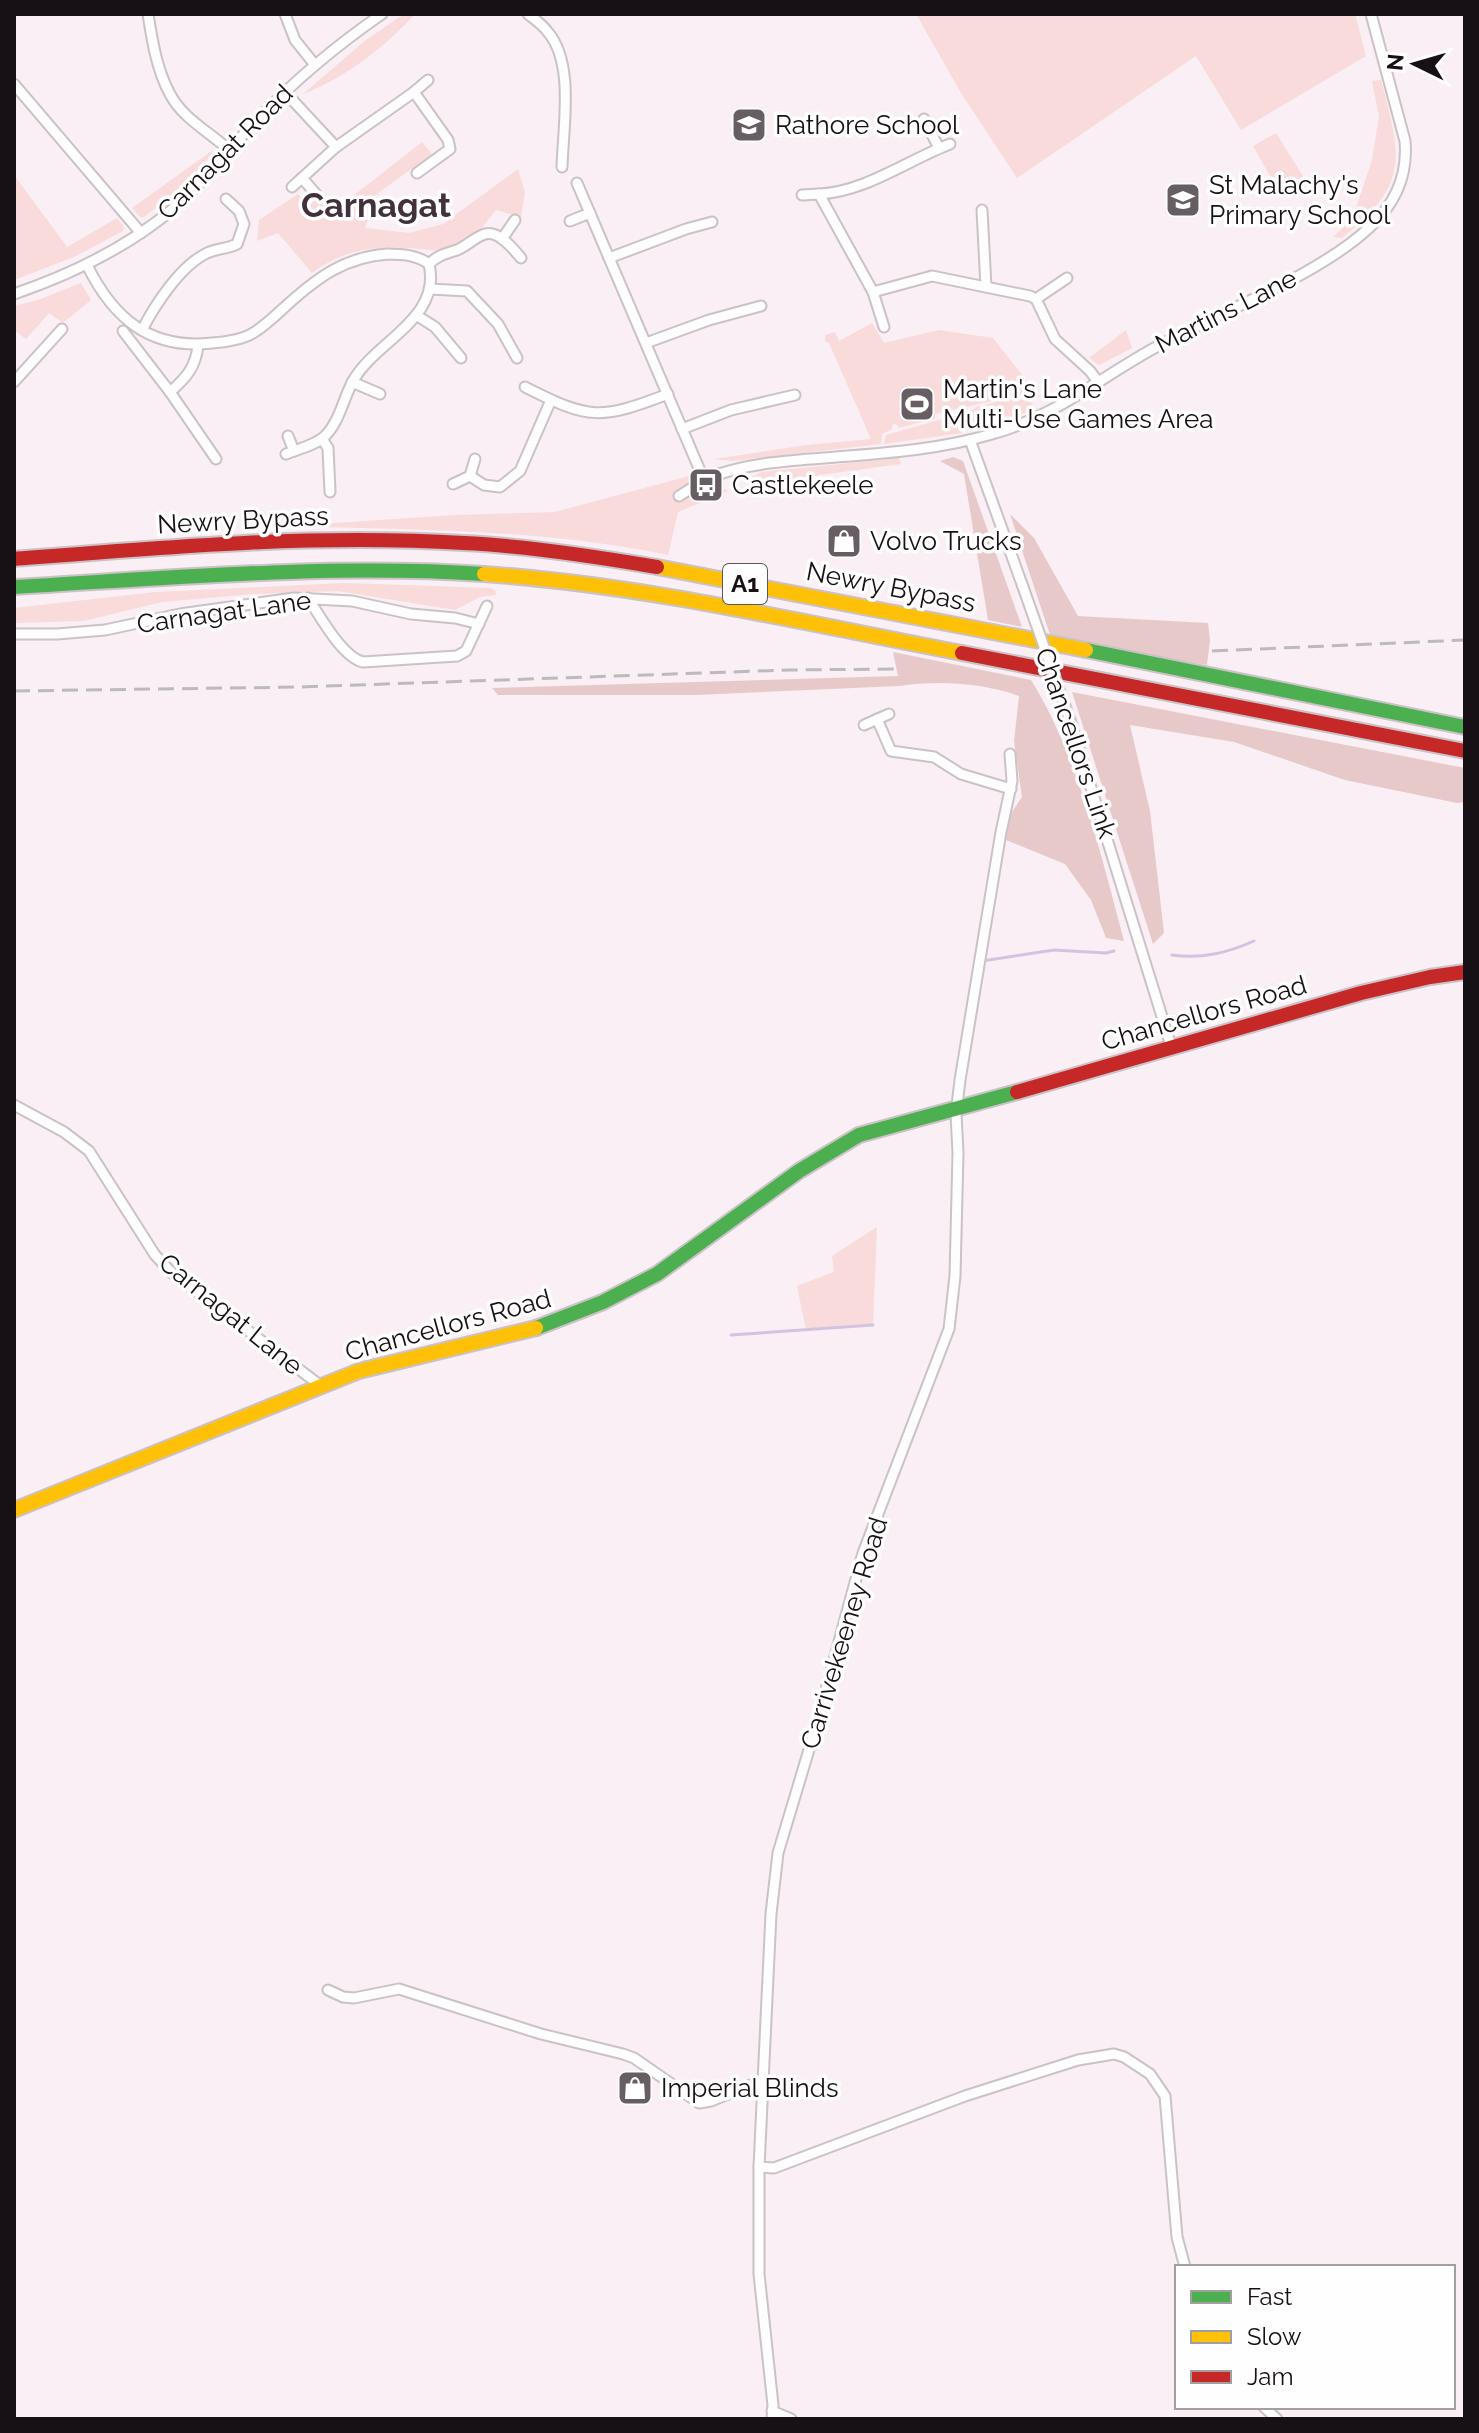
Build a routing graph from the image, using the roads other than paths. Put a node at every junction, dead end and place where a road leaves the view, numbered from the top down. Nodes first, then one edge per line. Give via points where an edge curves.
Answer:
1 (148, 14) edge
2 (285, 14) edge
3 (382, 14) edge
4 (528, 14) edge
5 (1371, 14) edge
6 (315, 65) junction
7 (428, 80) dead end
8 (14, 84) edge
9 (285, 92) junction
10 (414, 92) junction
11 (924, 119) dead end
12 (950, 144) dead end
13 (336, 147) junction
14 (939, 148) junction
15 (230, 151) junction
16 (562, 167) dead end
17 (417, 173) dead end
18 (302, 178) junction
19 (577, 183) dead end
20 (292, 187) dead end
21 (316, 194) dead end
22 (819, 194) junction
23 (802, 195) dead end
24 (226, 199) dead end
25 (982, 210) dead end
26 (590, 213) junction
27 (515, 220) dead end
28 (570, 221) dead end
29 (712, 222) dead end
30 (141, 233) junction
31 (502, 239) junction
32 (521, 258) dead end
33 (609, 258) junction
34 (429, 264) junction
35 (87, 265) junction
36 (1067, 278) dead end
37 (986, 287) junction
38 (430, 289) junction
39 (873, 292) junction
40 (14, 294) edge
41 (1036, 299) junction
42 (761, 306) dead end
43 (416, 315) junction
44 (884, 327) dead end
45 (62, 329) dead end
46 (142, 330) junction
47 (123, 331) dead end
48 (646, 343) junction
49 (198, 345) junction
50 (461, 358) dead end
51 (517, 358) dead end
52 (14, 382) edge
53 (352, 382) junction
54 (1099, 383) junction
55 (525, 387) dead end
56 (170, 392) junction
57 (380, 394) dead end
58 (668, 394) junction
59 (795, 395) dead end
60 (551, 400) junction
61 (682, 429) junction
62 (288, 436) dead end
63 (322, 439) junction
64 (970, 440) junction
65 (216, 459) dead end
66 (475, 459) dead end
67 (470, 476) junction
68 (704, 480) junction
69 (453, 484) dead end
70 (330, 492) dead end
71 (679, 496) dead end
72 (14, 559) edge
73 (14, 587) edge
74 (308, 598) junction
75 (487, 606) dead end
76 (479, 624) junction
77 (14, 634) edge
78 (889, 714) dead end
79 (877, 719) junction
80 (864, 725) dead end
81 (1465, 727) edge
82 (1465, 751) edge
83 (1010, 754) dead end
84 (1011, 789) junction
85 (1465, 972) edge
86 (1172, 1049) junction
87 (14, 1105) edge
88 (958, 1107) junction
89 (321, 1386) junction
90 (14, 1510) edge
91 (328, 1990) dead end
92 (763, 2080) junction
93 (759, 2167) junction
94 (1184, 2265) edge
95 (772, 2415) edge
96 (791, 2419) edge

1 - 15 street via 170,94
2 - 6 street via 295,40
3 - 6 street, Carnagat Road
4 - 16 street via 559,50 565,74
5 - 54 street, Martins Lane via 1407,159 1387,208 1327,258 1155,347
6 - 9 street, Carnagat Road
7 - 10 street
8 - 30 street
9 - 13 street
9 - 15 street, Carnagat Road
10 - 13 street
10 - 17 street via 450,149
11 - 14 street
12 - 14 street
13 - 18 street
14 - 22 street via 896,171
15 - 30 street, Carnagat Road via 173,209
18 - 20 street
18 - 21 street
19 - 26 street
22 - 23 street
22 - 39 street
24 - 46 street via 244,224 237,244 207,253 190,267 154,306
25 - 37 street
26 - 28 street
26 - 33 street
27 - 31 street
29 - 33 street
30 - 35 street, Carnagat Road
31 - 32 street
31 - 34 street via 485,233
33 - 48 street
34 - 38 street
34 - 49 street via 420,257 395,254 346,262 252,334
35 - 40 street, Carnagat Road
35 - 46 street via 109,304
36 - 41 street
37 - 39 street via 932,276
37 - 41 street
38 - 43 street
38 - 51 street via 467,291 498,324
39 - 44 street
41 - 54 street via 1055,339
42 - 48 street
43 - 50 street via 435,327
43 - 53 street
45 - 52 street
46 - 49 street via 156,338
47 - 56 street
48 - 58 street
49 - 56 street via 197,360
53 - 57 street
53 - 63 street
54 - 64 street, Martins Lane via 1048,414
55 - 60 street
56 - 65 street
58 - 60 street via 605,414
58 - 61 street
59 - 61 street via 731,410
60 - 67 street via 520,471 500,487
61 - 68 street
62 - 63 street via 290,452
63 - 70 street via 328,448
64 - 68 street, Martins Lane via 779,463
64 - 86 street, Chancellors Link, bridge via 1071,723
66 - 67 street
67 - 69 street
68 - 71 street, Martins Lane
72 - 81 main road, Newry Bypass / A1 via 291,539 528,548 658,567
73 - 82 main road, Newry Bypass / A1 via 362,571 550,580 677,598
74 - 76 street, Carnagat Lane
74 - 76 street via 344,649 363,662 457,656 466,651
74 - 77 street, Carnagat Lane via 208,609 105,630
75 - 76 street
78 - 79 street
79 - 80 street
79 - 84 street via 891,751 934,757 961,774
83 - 84 street
84 - 88 street via 963,1051
85 - 86 main road, Chancellors Road via 1361,993
86 - 88 main road, Chancellors Road
87 - 89 street, Carnagat Lane via 89,1151 172,1273
88 - 89 main road, Chancellors Road via 876,1129 819,1156 660,1273 625,1292 529,1331 394,1360
88 - 92 street, Carrivekeeney Road via 949,1329 863,1553 778,1853
89 - 90 main road, Chancellors Road
91 - 92 street via 354,1998 399,1989 623,2054 699,2103
92 - 93 street, Carrivekeeney Road
93 - 94 street via 774,2168 1059,2065 1114,2054 1150,2074 1165,2096 1177,2237
93 - 95 street, Carrivekeeney Road via 759,2274
95 - 96 street

